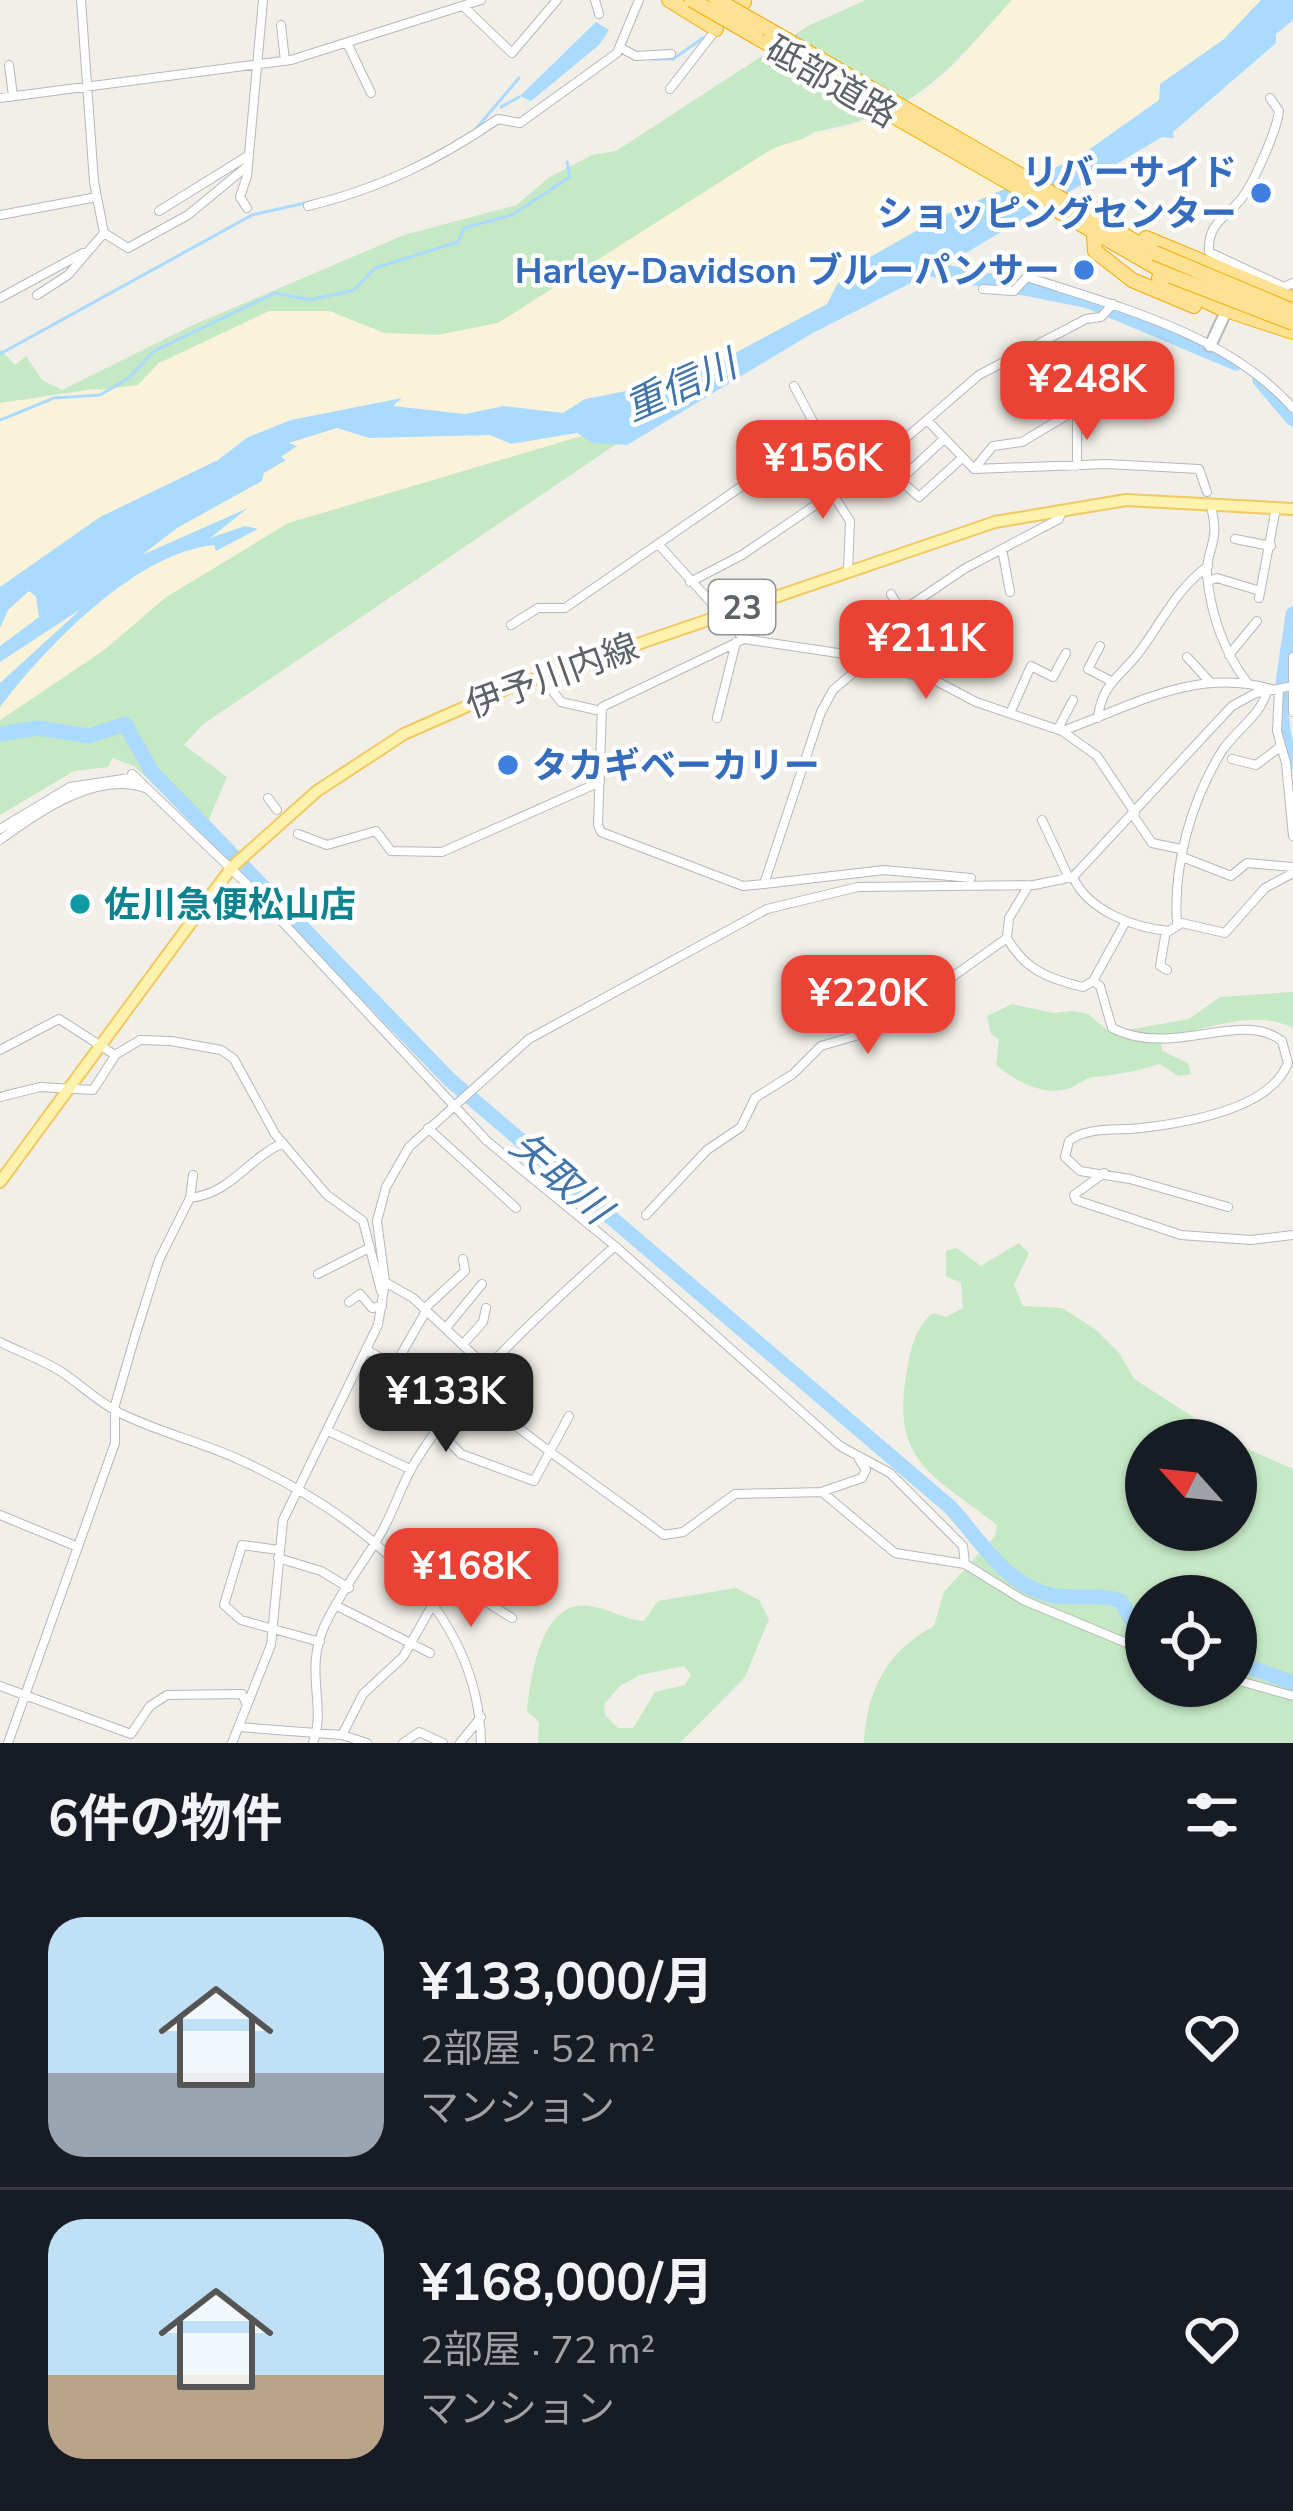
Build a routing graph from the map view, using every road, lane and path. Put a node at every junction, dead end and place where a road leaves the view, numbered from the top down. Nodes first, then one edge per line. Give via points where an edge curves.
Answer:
1 (81, 0) edge
2 (262, 0) edge
3 (557, 0) edge
4 (595, 0) edge
5 (639, 0) edge
6 (669, 0) edge
7 (692, 0) edge
8 (717, 0) edge
9 (745, 1) edge
10 (473, 3) edge
11 (599, 14) dead end
12 (281, 25) dead end
13 (716, 28) junction
14 (348, 45) junction
15 (621, 48) junction
16 (671, 54) dead end
17 (285, 61) junction
18 (259, 64) junction
19 (9, 65) dead end
20 (87, 87) junction
21 (670, 89) dead end
22 (371, 93) dead end
23 (13, 96) junction
24 (0, 98) edge
25 (1270, 98) dead end
26 (512, 108) dead end
27 (498, 118) junction
28 (247, 156) junction
29 (245, 168) junction
30 (97, 197) junction
31 (308, 206) dead end
32 (247, 208) dead end
33 (159, 211) dead end
34 (0, 215) edge
35 (1093, 229) junction
36 (111, 233) junction
37 (92, 249) junction
38 (1167, 284) junction
39 (983, 289) dead end
40 (1286, 293) edge
41 (38, 295) dead end
42 (0, 298) edge
43 (1112, 308) junction
44 (1293, 311) edge
45 (1218, 312) junction
46 (1293, 327) edge
47 (1210, 346) junction
48 (794, 386) dead end
49 (1293, 408) edge
50 (927, 419) junction
51 (819, 433) junction
52 (944, 440) junction
53 (961, 459) junction
54 (794, 463) dead end
55 (1077, 466) junction
56 (974, 469) junction
57 (857, 473) junction
58 (830, 490) junction
59 (1207, 492) dead end
60 (818, 499) junction
61 (1062, 508) junction
62 (1284, 509) edge
63 (1212, 511) dead end
64 (1235, 539) dead end
65 (660, 546) junction
66 (1271, 546) junction
67 (1001, 550) junction
68 (1208, 566) junction
69 (848, 571) junction
70 (1208, 581) junction
71 (690, 582) junction
72 (1010, 592) dead end
73 (890, 594) dead end
74 (900, 610) junction
75 (719, 615) junction
76 (1257, 621) dead end
77 (511, 625) dead end
78 (740, 640) junction
79 (1100, 646) dead end
80 (838, 653) junction
81 (1066, 653) dead end
82 (1229, 655) junction
83 (1187, 657) dead end
84 (1293, 657) edge
85 (865, 663) junction
86 (543, 677) junction
87 (1111, 681) junction
88 (1210, 682) junction
89 (1247, 682) junction
90 (1282, 688) edge
91 (1073, 700) dead end
92 (1011, 710) junction
93 (601, 711) junction
94 (1293, 712) edge
95 (717, 718) dead end
96 (1098, 718) junction
97 (1060, 730) junction
98 (1280, 747) junction
99 (1232, 759) dead end
100 (1286, 763) junction
101 (1293, 772) edge
102 (602, 781) junction
103 (145, 788) junction
104 (268, 799) dead end
105 (277, 810) dead end
106 (1134, 814) junction
107 (1042, 820) dead end
108 (0, 829) edge
109 (298, 834) dead end
110 (1293, 836) edge
111 (0, 840) edge
112 (1183, 853) junction
113 (230, 869) junction
114 (1293, 870) edge
115 (1071, 878) junction
116 (983, 883) junction
117 (764, 884) junction
118 (1029, 885) junction
119 (1126, 921) junction
120 (1178, 923) junction
121 (1166, 931) junction
122 (1007, 938) junction
123 (1167, 970) dead end
124 (1093, 981) junction
125 (100, 1046) junction
126 (0, 1050) edge
127 (116, 1055) junction
128 (69, 1089) junction
129 (0, 1097) edge
130 (453, 1104) junction
131 (428, 1128) junction
132 (283, 1143) junction
133 (1104, 1173) junction
134 (194, 1174) dead end
135 (0, 1182) edge
136 (190, 1198) junction
137 (1228, 1207) dead end
138 (516, 1208) dead end
139 (646, 1215) dead end
140 (1293, 1235) edge
141 (616, 1246) junction
142 (369, 1248) junction
143 (464, 1259) dead end
144 (318, 1274) dead end
145 (385, 1282) junction
146 (482, 1284) dead end
147 (349, 1302) dead end
148 (383, 1302) junction
149 (486, 1308) dead end
150 (425, 1310) junction
151 (446, 1328) junction
152 (464, 1343) junction
153 (3, 1344) edge
154 (367, 1350) junction
155 (0, 1355) edge
156 (486, 1367) junction
157 (468, 1388) junction
158 (116, 1411) junction
159 (569, 1416) dead end
160 (437, 1429) junction
161 (328, 1431) junction
162 (548, 1451) junction
163 (859, 1458) junction
164 (410, 1469) junction
165 (823, 1492) junction
166 (296, 1493) junction
167 (0, 1515) edge
168 (377, 1540) junction
169 (78, 1547) junction
170 (386, 1548) junction
171 (278, 1554) junction
172 (459, 1558) dead end
173 (965, 1564) junction
174 (450, 1576) junction
175 (349, 1588) junction
176 (430, 1605) junction
177 (337, 1606) junction
178 (512, 1618) dead end
179 (274, 1628) junction
180 (320, 1642) junction
181 (1125, 1642) edge
182 (412, 1643) junction
183 (430, 1652) dead end
184 (0, 1686) edge
185 (1257, 1686) edge
186 (26, 1694) junction
187 (1293, 1696) edge
188 (248, 1706) junction
189 (481, 1717) junction
190 (239, 1727) junction
191 (342, 1735) junction
192 (314, 1739) edge
193 (8, 1743) edge
194 (232, 1743) edge
195 (367, 1743) edge
196 (403, 1743) edge
197 (443, 1743) edge
198 (460, 1743) edge
199 (481, 1743) edge

1 - 20 street
2 - 18 street
3 - 10 street via 512,53
4 - 11 street
5 - 15 street
6 - 13 highway
7 - 35 highway, 砥部道路, bridge
8 - 35 highway, 砥部道路, bridge
9 - 13 street
10 - 14 street
12 - 17 street
13 - 21 street
14 - 17 street
14 - 22 street
15 - 16 street via 636,56
15 - 27 street via 520,123
17 - 18 street
18 - 20 street
18 - 28 street
19 - 23 street
20 - 23 street
20 - 30 street
23 - 24 street
25 - 40 street via 1277,124 1246,192 1211,229 1208,252
26 - 27 street
27 - 31 street via 452,151 367,192
28 - 29 street
28 - 33 street
29 - 32 street via 240,197
29 - 36 street via 188,215 128,248
30 - 34 street
30 - 36 street
35 - 38 highway, 砥部道路
35 - 38 highway via 1126,264
35 - 40 highway
35 - 44 highway, 砥部道路, bridge
36 - 37 street
37 - 41 street
37 - 42 street
38 - 45 highway
38 - 46 highway, 砥部道路, bridge
39 - 43 street via 1027,277
43 - 47 street
43 - 50 street via 979,375
45 - 46 highway
45 - 47 street
47 - 49 street via 1254,369
48 - 51 street
50 - 52 street
50 - 57 street
51 - 57 street
51 - 65 street
52 - 53 street
52 - 53 street via 900,480 908,489 920,497
53 - 56 street
54 - 60 street
55 - 56 street
55 - 56 street via 1072,417 1022,442 993,446
55 - 59 street via 1199,469
57 - 58 street
58 - 60 street
58 - 69 street via 850,520
60 - 71 street
61 - 62 main road, 伊予川内線 / 23 via 1126,500
61 - 67 street via 1058,519
61 - 69 main road, 伊予川内線 / 23
62 - 66 street
63 - 68 street via 1218,535
64 - 66 street
65 - 71 street
65 - 77 street via 565,608 538,608
66 - 70 street via 1260,595
67 - 72 street
67 - 74 street
68 - 70 street
68 - 87 street
69 - 75 main road, 伊予川内線 / 23
70 - 82 street
71 - 75 street
73 - 74 street
74 - 80 street
75 - 78 street
75 - 86 main road, 伊予川内線 / 23
76 - 82 street
78 - 80 street
78 - 93 street
78 - 95 street
79 - 87 street via 1088,669
80 - 85 street
81 - 92 street via 1054,677 1031,666
82 - 89 street
83 - 88 street
84 - 90 street
85 - 92 street
85 - 117 street via 820,712
86 - 93 street via 561,702
86 - 113 main road, 伊予川内線 / 23 via 404,734 317,791
87 - 96 street
88 - 89 street
88 - 96 street via 1161,690
89 - 90 street
90 - 94 street
90 - 98 street
90 - 106 street via 1232,706
90 - 112 street via 1213,767
91 - 97 street
92 - 97 street
93 - 102 street
96 - 97 street
97 - 106 street via 1097,756
98 - 99 street via 1256,765
98 - 100 street
100 - 101 street
100 - 110 street
102 - 109 street via 442,852 392,851 376,831 327,845
102 - 117 street via 602,832 733,883
103 - 108 street via 135,776 70,787
103 - 111 street via 115,784 70,798
103 - 113 street
104 - 105 street
106 - 112 street via 1152,842
106 - 115 street
107 - 115 street
112 - 114 street via 1231,875 1247,863
112 - 120 street
113 - 125 main road, 伊予川内線 / 23
113 - 130 street
114 - 120 street via 1265,888 1226,933
115 - 118 street
115 - 119 street
116 - 117 street via 884,870
116 - 118 street
116 - 130 street via 858,887 767,909 529,1039
118 - 122 street
119 - 121 street
119 - 124 street
120 - 121 street
121 - 123 street via 1160,966
122 - 124 street via 1035,971 1083,987
122 - 139 street via 879,1029 821,1046 755,1098 741,1127 707,1150
124 - 133 street via 1106,1019 1126,1035 1171,1041 1263,1030 1282,1041 1288,1063 1268,1090 1214,1112 1074,1136 1064,1149 1071,1167
125 - 126 street via 59,1019
125 - 127 street
125 - 128 main road, 伊予川内線 / 23
127 - 128 street via 93,1090
127 - 132 street via 140,1040 221,1050
128 - 129 street
128 - 135 main road, 伊予川内線 / 23
130 - 131 street
130 - 141 street
131 - 138 street
131 - 145 street via 400,1160 381,1204 376,1238
132 - 136 street via 253,1158 236,1180
132 - 142 street via 327,1195 363,1221
133 - 137 street
133 - 140 street via 1076,1200 1181,1234
134 - 136 street
136 - 158 street via 157,1267
141 - 156 street
141 - 163 street
142 - 144 street
142 - 148 street
143 - 150 street via 465,1271
145 - 148 street
145 - 150 street
146 - 151 street
147 - 148 street via 360,1294 372,1308
148 - 154 street
149 - 152 street
150 - 151 street
150 - 154 street via 399,1358 390,1363
151 - 152 street
152 - 156 street
153 - 155 street
153 - 158 street via 69,1376
154 - 161 street
156 - 157 street
157 - 160 street
157 - 162 street
158 - 166 street via 238,1458
158 - 169 street via 115,1443
159 - 162 street
160 - 162 street via 461,1454 534,1481
160 - 164 street
161 - 164 street
161 - 166 street
162 - 165 street via 670,1536 735,1494
163 - 165 street via 862,1478
163 - 173 street via 890,1473 963,1546
164 - 168 street
165 - 173 street via 895,1553
166 - 168 street
166 - 171 street
167 - 169 street
168 - 170 street
168 - 175 street
169 - 186 street
170 - 174 street
170 - 176 street
171 - 175 street
171 - 179 street
171 - 179 street via 242,1545 224,1605 241,1620
172 - 174 street
173 - 181 street via 1023,1600
174 - 176 street
174 - 178 street
175 - 177 street
176 - 182 street
176 - 189 street via 471,1677
177 - 180 street
177 - 182 street
179 - 180 street
179 - 188 street
180 - 192 street via 312,1669
182 - 183 street
182 - 191 street via 363,1694
184 - 186 street
185 - 187 street
186 - 188 street via 131,1734 167,1695 242,1694
186 - 193 street
188 - 190 street
189 - 198 street
189 - 199 street
190 - 192 street
190 - 194 street
191 - 192 street
191 - 195 street
196 - 197 street via 419,1732

